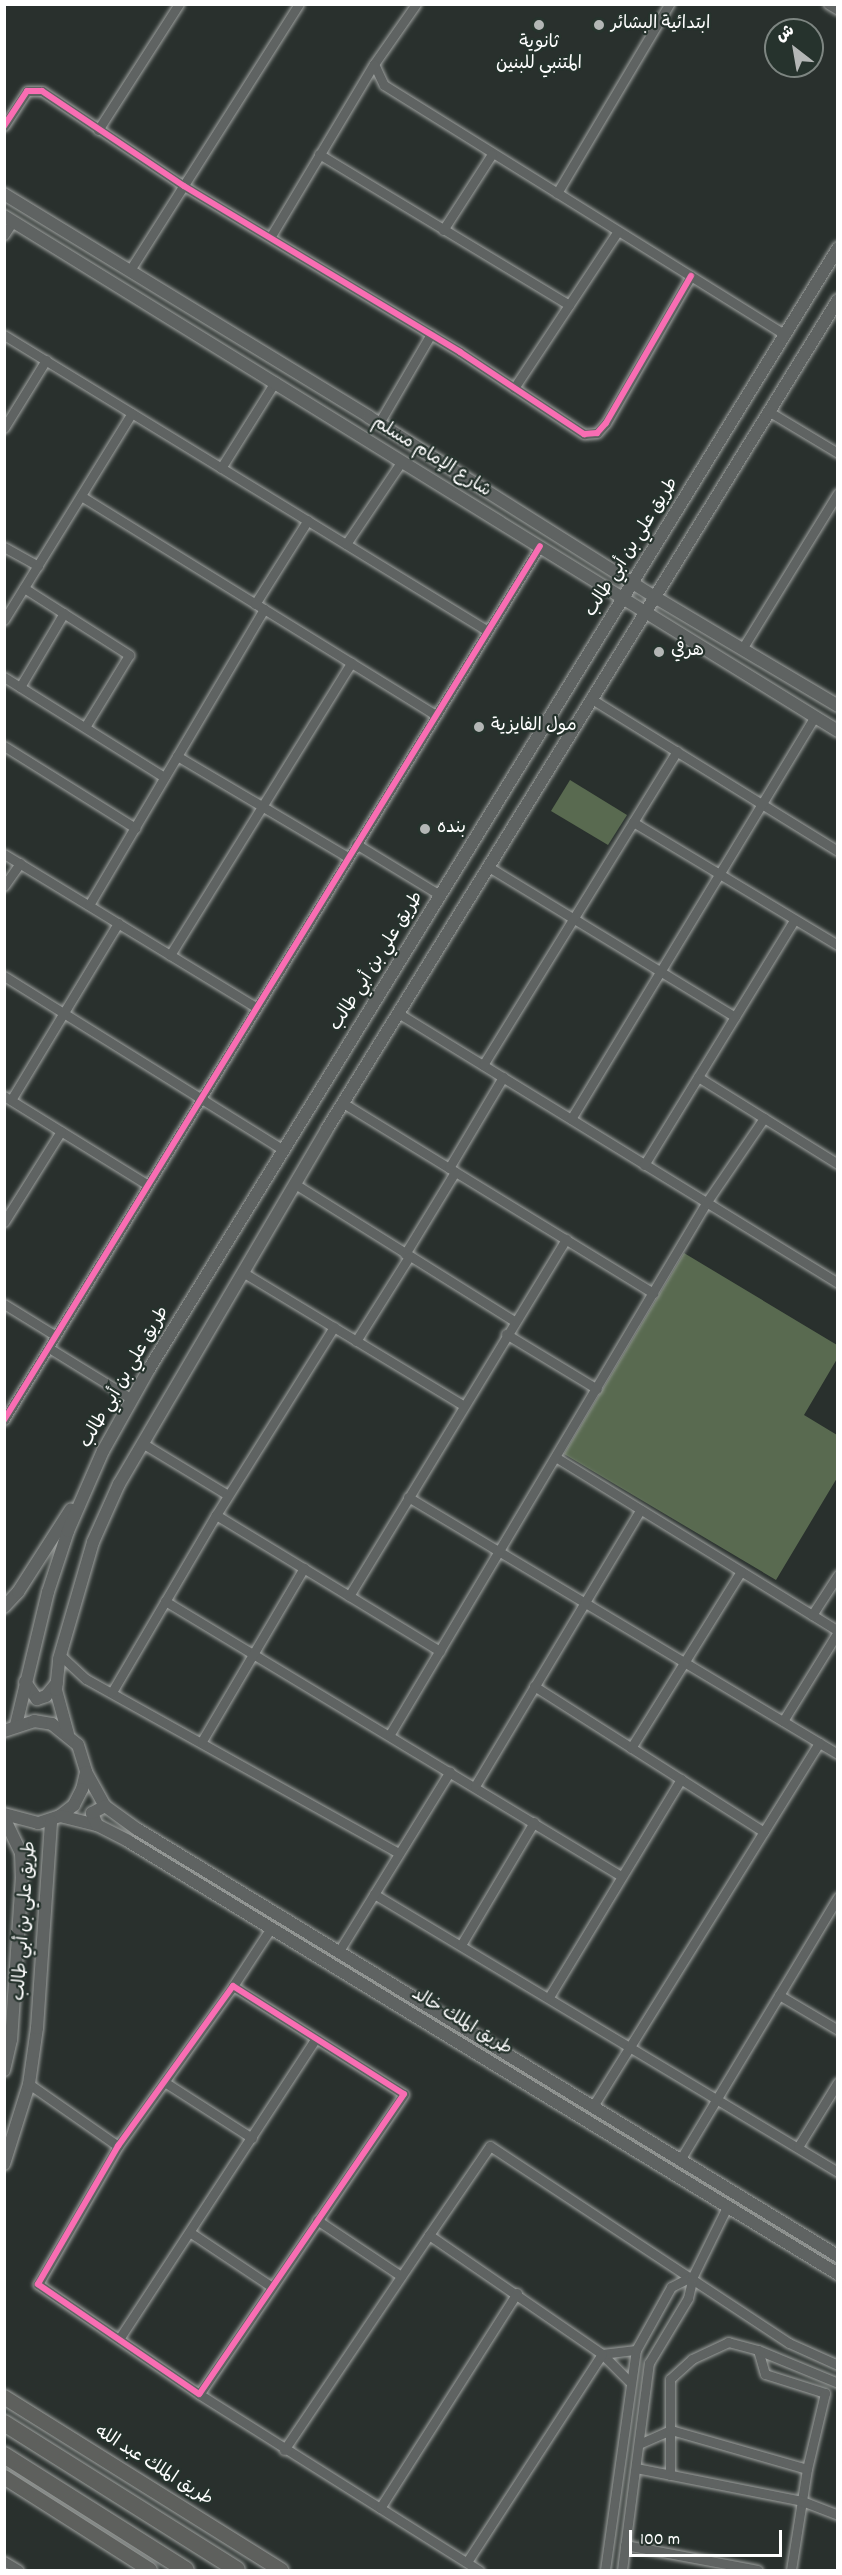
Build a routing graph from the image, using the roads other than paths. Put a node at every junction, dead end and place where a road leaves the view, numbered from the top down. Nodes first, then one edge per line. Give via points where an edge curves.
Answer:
1 (179, 4) edge
2 (299, 4) edge
3 (416, 4) edge
4 (669, 4) edge
5 (828, 4) edge
6 (837, 10) edge
7 (374, 64) junction
8 (4, 126) edge
9 (98, 130) junction
10 (319, 154) junction
11 (492, 154) junction
12 (184, 186) junction
13 (557, 193) junction
14 (4, 194) edge
15 (9, 218) edge
16 (443, 230) junction
17 (618, 231) junction
18 (4, 235) edge
19 (271, 236) junction
20 (837, 248) edge
21 (130, 270) junction
22 (691, 276) junction
23 (837, 300) edge
24 (569, 304) junction
25 (431, 334) junction
26 (4, 335) edge
27 (785, 335) junction
28 (46, 360) junction
29 (275, 382) junction
30 (514, 388) junction
31 (768, 411) junction
32 (132, 413) junction
33 (379, 423) junction
34 (4, 428) edge
35 (837, 453) edge
36 (402, 461) junction
37 (222, 468) junction
38 (837, 493) edge
39 (81, 496) junction
40 (308, 520) junction
41 (346, 544) junction
42 (540, 546) junction
43 (4, 547) edge
44 (38, 566) junction
45 (633, 583) junction
46 (24, 588) junction
47 (652, 596) junction
48 (623, 598) junction
49 (259, 607) junction
50 (644, 611) junction
51 (64, 613) junction
52 (4, 620) edge
53 (488, 631) junction
54 (742, 649) junction
55 (351, 663) junction
56 (4, 677) edge
57 (20, 687) junction
58 (590, 698) junction
59 (837, 706) edge
60 (436, 715) junction
61 (814, 717) junction
62 (85, 727) junction
63 (837, 731) edge
64 (4, 746) edge
65 (677, 752) junction
66 (177, 756) junction
67 (164, 777) junction
68 (761, 803) junction
69 (262, 808) junction
70 (633, 822) junction
71 (135, 828) junction
72 (356, 844) junction
73 (837, 851) edge
74 (4, 854) edge
75 (348, 858) junction
76 (20, 863) junction
77 (488, 866) junction
78 (719, 874) junction
79 (4, 886) edge
80 (440, 895) junction
81 (89, 905) junction
82 (573, 919) junction
83 (794, 920) junction
84 (118, 923) junction
85 (837, 945) edge
86 (170, 955) junction
87 (661, 970) junction
88 (4, 976) edge
89 (256, 1008) junction
90 (63, 1012) junction
91 (398, 1013) junction
92 (735, 1017) junction
93 (483, 1065) junction
94 (503, 1077) junction
95 (698, 1077) junction
96 (8, 1098) edge
97 (201, 1099) junction
98 (343, 1103) junction
99 (764, 1118) junction
100 (571, 1119) junction
101 (61, 1131) junction
102 (284, 1150) junction
103 (837, 1164) edge
104 (644, 1165) junction
105 (452, 1170) junction
106 (295, 1184) junction
107 (148, 1185) junction
108 (706, 1203) junction
109 (4, 1222) edge
110 (566, 1239) junction
111 (407, 1255) junction
112 (244, 1273) junction
113 (837, 1283) edge
114 (653, 1293) junction
115 (4, 1304) edge
116 (514, 1321) junction
117 (334, 1327) junction
118 (506, 1334) junction
119 (56, 1336) junction
120 (356, 1341) junction
121 (49, 1347) junction
122 (597, 1389) junction
123 (132, 1399) junction
124 (463, 1406) junction
125 (4, 1420) edge
126 (142, 1443) junction
127 (557, 1458) junction
128 (92, 1478) junction
129 (228, 1495) junction
130 (408, 1497) junction
131 (640, 1509) junction
132 (216, 1515) junction
133 (501, 1551) junction
134 (304, 1568) junction
135 (741, 1571) junction
136 (837, 1575) edge
137 (349, 1596) junction
138 (165, 1601) junction
139 (585, 1601) junction
140 (4, 1607) edge
141 (812, 1615) junction
142 (837, 1631) edge
143 (440, 1650) junction
144 (253, 1653) junction
145 (60, 1655) junction
146 (685, 1662) junction
147 (25, 1682) junction
148 (57, 1683) junction
149 (534, 1686) junction
150 (112, 1692) junction
151 (783, 1721) junction
152 (8, 1728) edge
153 (68, 1734) junction
154 (390, 1734) junction
155 (202, 1740) junction
156 (819, 1743) junction
157 (631, 1748) junction
158 (837, 1754) edge
159 (450, 1771) junction
160 (86, 1772) junction
161 (681, 1779) junction
162 (475, 1786) junction
163 (105, 1806) junction
164 (4, 1814) edge
165 (4, 1818) edge
166 (55, 1818) junction
167 (534, 1822) junction
168 (96, 1825) junction
169 (764, 1832) junction
170 (399, 1853) junction
171 (621, 1876) junction
172 (374, 1894) junction
173 (837, 1897) edge
174 (833, 1913) edge
175 (271, 1928) junction
176 (461, 1945) junction
177 (339, 1951) junction
178 (233, 1986) junction
179 (779, 1995) junction
180 (549, 1997) junction
181 (837, 2030) edge
182 (8, 2037) edge
183 (315, 2040) junction
184 (630, 2046) junction
185 (4, 2070) edge
186 (837, 2082) edge
187 (166, 2083) junction
188 (29, 2084) junction
189 (717, 2098) junction
190 (593, 2106) junction
191 (252, 2138) junction
192 (118, 2146) junction
193 (798, 2147) junction
194 (680, 2160) junction
195 (4, 2164) edge
196 (837, 2172) edge
197 (728, 2207) junction
198 (317, 2220) junction
199 (191, 2233) junction
200 (429, 2235) junction
201 (837, 2256) edge
202 (837, 2274) edge
203 (401, 2276) junction
204 (693, 2276) junction
205 (272, 2287) junction
206 (517, 2293) junction
207 (119, 2339) junction
208 (636, 2350) junction
209 (758, 2350) junction
210 (602, 2354) junction
211 (837, 2366) edge
212 (629, 2381) junction
213 (837, 2383) edge
214 (199, 2394) junction
215 (4, 2397) edge
216 (4, 2423) edge
217 (671, 2430) junction
218 (639, 2444) junction
219 (285, 2450) junction
220 (4, 2455) edge
221 (636, 2468) junction
222 (807, 2469) junction
223 (670, 2475) junction
224 (4, 2477) edge
225 (802, 2501) junction
226 (381, 2508) junction
227 (837, 2515) edge
228 (625, 2545) junction
229 (4, 2561) edge
230 (467, 2562) junction
231 (20, 2571) edge
232 (150, 2571) edge
233 (186, 2571) edge
234 (237, 2571) edge
235 (281, 2571) edge
236 (479, 2571) edge
237 (605, 2571) edge
238 (622, 2571) edge
239 (758, 2571) edge
240 (791, 2571) edge

1 - 9 street
2 - 12 street
3 - 7 street
4 - 13 street
5 - 6 street
7 - 10 street
7 - 11 street via 384,85
8 - 9 street via 21,98 34,89
9 - 12 street
10 - 16 street
10 - 19 street
11 - 13 street
11 - 16 street
12 - 19 street
12 - 21 street
13 - 17 street
14 - 21 main road, شارع الإمام مسلم
15 - 18 street
15 - 29 main road, شارع الإمام مسلم
16 - 24 street
17 - 22 street
17 - 24 street
19 - 25 street
20 - 27 main road, طريق علي بن أبي طالب
21 - 33 main road, شارع الإمام مسلم
22 - 27 street
22 - 30 street via 597,434 584,434 573,428
23 - 31 main road
24 - 30 street
25 - 30 street
25 - 33 street
26 - 28 street
27 - 45 main road, طريق علي بن أبي طالب
28 - 32 street
28 - 34 street
29 - 36 main road, شارع الإمام مسلم
29 - 37 street
31 - 35 street
31 - 47 main road
32 - 37 street
32 - 39 street
33 - 45 main road, شارع الإمام مسلم
36 - 41 street
36 - 42 main road, شارع الإمام مسلم
37 - 40 street
38 - 54 street
39 - 44 street
39 - 49 street
40 - 41 street
40 - 49 street
41 - 53 street
42 - 48 main road, شارع الإمام مسلم
42 - 53 street
43 - 44 street
44 - 46 street
45 - 47 main road, شارع الإمام مسلم
45 - 48 main road, طريق علي بن أبي طالب
46 - 51 street
46 - 52 street
47 - 50 main road
47 - 54 main road, شارع الإمام مسلم
48 - 50 main road, شارع الإمام مسلم
48 - 80 main road, طريق علي بن أبي طالب
49 - 55 street
49 - 66 street
50 - 58 main road
50 - 61 main road, شارع الإمام مسلم
51 - 57 street
51 - 62 street via 129,655
53 - 60 street
54 - 59 main road, شارع الإمام مسلم
55 - 60 street
55 - 69 street
56 - 57 street
57 - 62 street
58 - 65 street
58 - 77 main road
60 - 72 street
61 - 63 main road, شارع الإمام مسلم
61 - 68 street
62 - 67 street
64 - 71 street
65 - 68 street
65 - 70 street
66 - 67 street
66 - 69 street
67 - 71 street
68 - 73 street
68 - 78 street
69 - 75 street
69 - 86 street
70 - 78 street
70 - 82 street
71 - 81 street
72 - 75 street
72 - 80 street
74 - 76 street
75 - 89 street
76 - 79 street
76 - 81 street
77 - 82 street
77 - 91 main road
78 - 83 street
78 - 87 street
80 - 102 main road, طريق علي بن أبي طالب
81 - 84 street
82 - 87 street
82 - 93 street
83 - 85 street
83 - 92 street
84 - 86 street
84 - 90 street
86 - 89 street
87 - 92 street
87 - 100 street
88 - 90 street
89 - 97 street
90 - 96 street
90 - 97 street
91 - 93 street
91 - 98 main road
92 - 95 street
93 - 94 street
94 - 100 street
94 - 105 street
95 - 99 street
95 - 104 street
96 - 101 street
97 - 102 street
97 - 107 street
98 - 105 street
98 - 106 main road
99 - 103 street
99 - 108 street
100 - 104 street
101 - 107 street
101 - 109 street
102 - 123 main road, طريق علي بن أبي طالب
104 - 108 street
105 - 110 street
105 - 111 street
106 - 111 street
106 - 112 main road
107 - 119 street
108 - 113 street
108 - 114 street
110 - 114 street
110 - 116 street
111 - 116 street
111 - 120 street
112 - 117 street
112 - 126 main road
114 - 122 street
115 - 119 street
116 - 118 street
117 - 120 street
117 - 129 street
118 - 122 street
118 - 124 street
119 - 121 street
120 - 124 street
121 - 123 street
121 - 125 street
122 - 127 street
123 - 128 main road, طريق علي بن أبي طالب
124 - 130 street
126 - 129 street
126 - 145 main road via 93,1542
127 - 131 street
127 - 133 street
128 - 140 main road via 18,1592
128 - 147 main road, طريق علي بن أبي طالب via 48,1592
129 - 132 street
130 - 133 street
130 - 137 street
131 - 135 street
131 - 139 street
132 - 134 street
132 - 138 street
133 - 139 street
133 - 143 street
134 - 137 street
134 - 144 street
135 - 141 street
135 - 146 street
136 - 141 street
137 - 143 street
138 - 144 street
138 - 150 street
139 - 146 street
139 - 149 street
141 - 142 street
142 - 151 street
143 - 154 street
144 - 154 street
144 - 155 street
145 - 148 main road
145 - 150 street via 86,1679
146 - 151 street
146 - 157 street
147 - 148 main road via 33,1696 41,1699
147 - 152 main road, طريق علي بن أبي طالب
148 - 153 main road
149 - 157 street
149 - 162 street
150 - 155 street
151 - 156 street
152 - 153 main road via 34,1721 52,1724
153 - 160 main road, طريق الملك خالد via 78,1745
154 - 159 street
155 - 170 street
156 - 158 street
156 - 169 street
157 - 161 street
159 - 162 street
159 - 170 street
160 - 163 main road, طريق الملك خالد
160 - 166 main road via 82,1789
161 - 169 street
161 - 171 street
162 - 167 street
163 - 168 main road via 92,1813
163 - 177 main road, طريق الملك خالد
164 - 166 main road, طريق الملك خالد via 25,1823
165 - 182 main road, طريق علي بن أبي طالب via 21,1853
166 - 168 main road, طريق الملك خالد
166 - 188 main road, طريق علي بن أبي طالب via 38,2028
167 - 171 street
167 - 176 street
168 - 175 main road, طريق الملك خالد
169 - 184 street
170 - 172 street
171 - 180 street
172 - 176 street
172 - 177 street
173 - 174 street
174 - 179 street
175 - 178 street
175 - 197 main road, طريق الملك خالد
176 - 180 street
177 - 190 main road, طريق الملك خالد
178 - 183 street
178 - 187 street
179 - 181 street
179 - 189 street
180 - 184 street
182 - 185 main road, طريق علي بن أبي طالب
183 - 191 street
183 - 198 street via 404,2094
184 - 189 street
184 - 190 street
186 - 193 street
187 - 191 street
187 - 192 street
188 - 192 street
188 - 195 main road, طريق علي بن أبي طالب
189 - 193 street
189 - 194 street
190 - 194 main road, طريق الملك خالد
191 - 199 street
192 - 207 street via 38,2284
193 - 196 street
194 - 201 main road, طريق الملك خالد
197 - 202 main road, طريق الملك خالد
197 - 204 street
198 - 203 street
198 - 205 street
199 - 205 street
199 - 207 street
200 - 203 street
200 - 204 street via 490,2146
200 - 206 street
203 - 219 street
204 - 208 street via 671,2287
204 - 211 street via 789,2343
204 - 218 street via 688,2298 649,2363
205 - 214 street
206 - 210 street
206 - 226 street
207 - 214 street
208 - 210 street
208 - 212 street
209 - 213 street
209 - 217 street via 728,2342 692,2360 670,2379
209 - 222 street via 765,2374 825,2392
210 - 212 street
210 - 230 street
212 - 237 street
214 - 219 street
215 - 235 main road, طريق الملك عبد الله
216 - 234 highway
217 - 218 street
217 - 222 street
217 - 223 street
218 - 221 street
219 - 226 street
220 - 233 highway
221 - 223 street
221 - 228 street
222 - 225 street
223 - 225 street
224 - 232 main road
225 - 227 street
225 - 240 street
226 - 230 street
228 - 238 street
228 - 239 street
229 - 231 street
230 - 236 street

